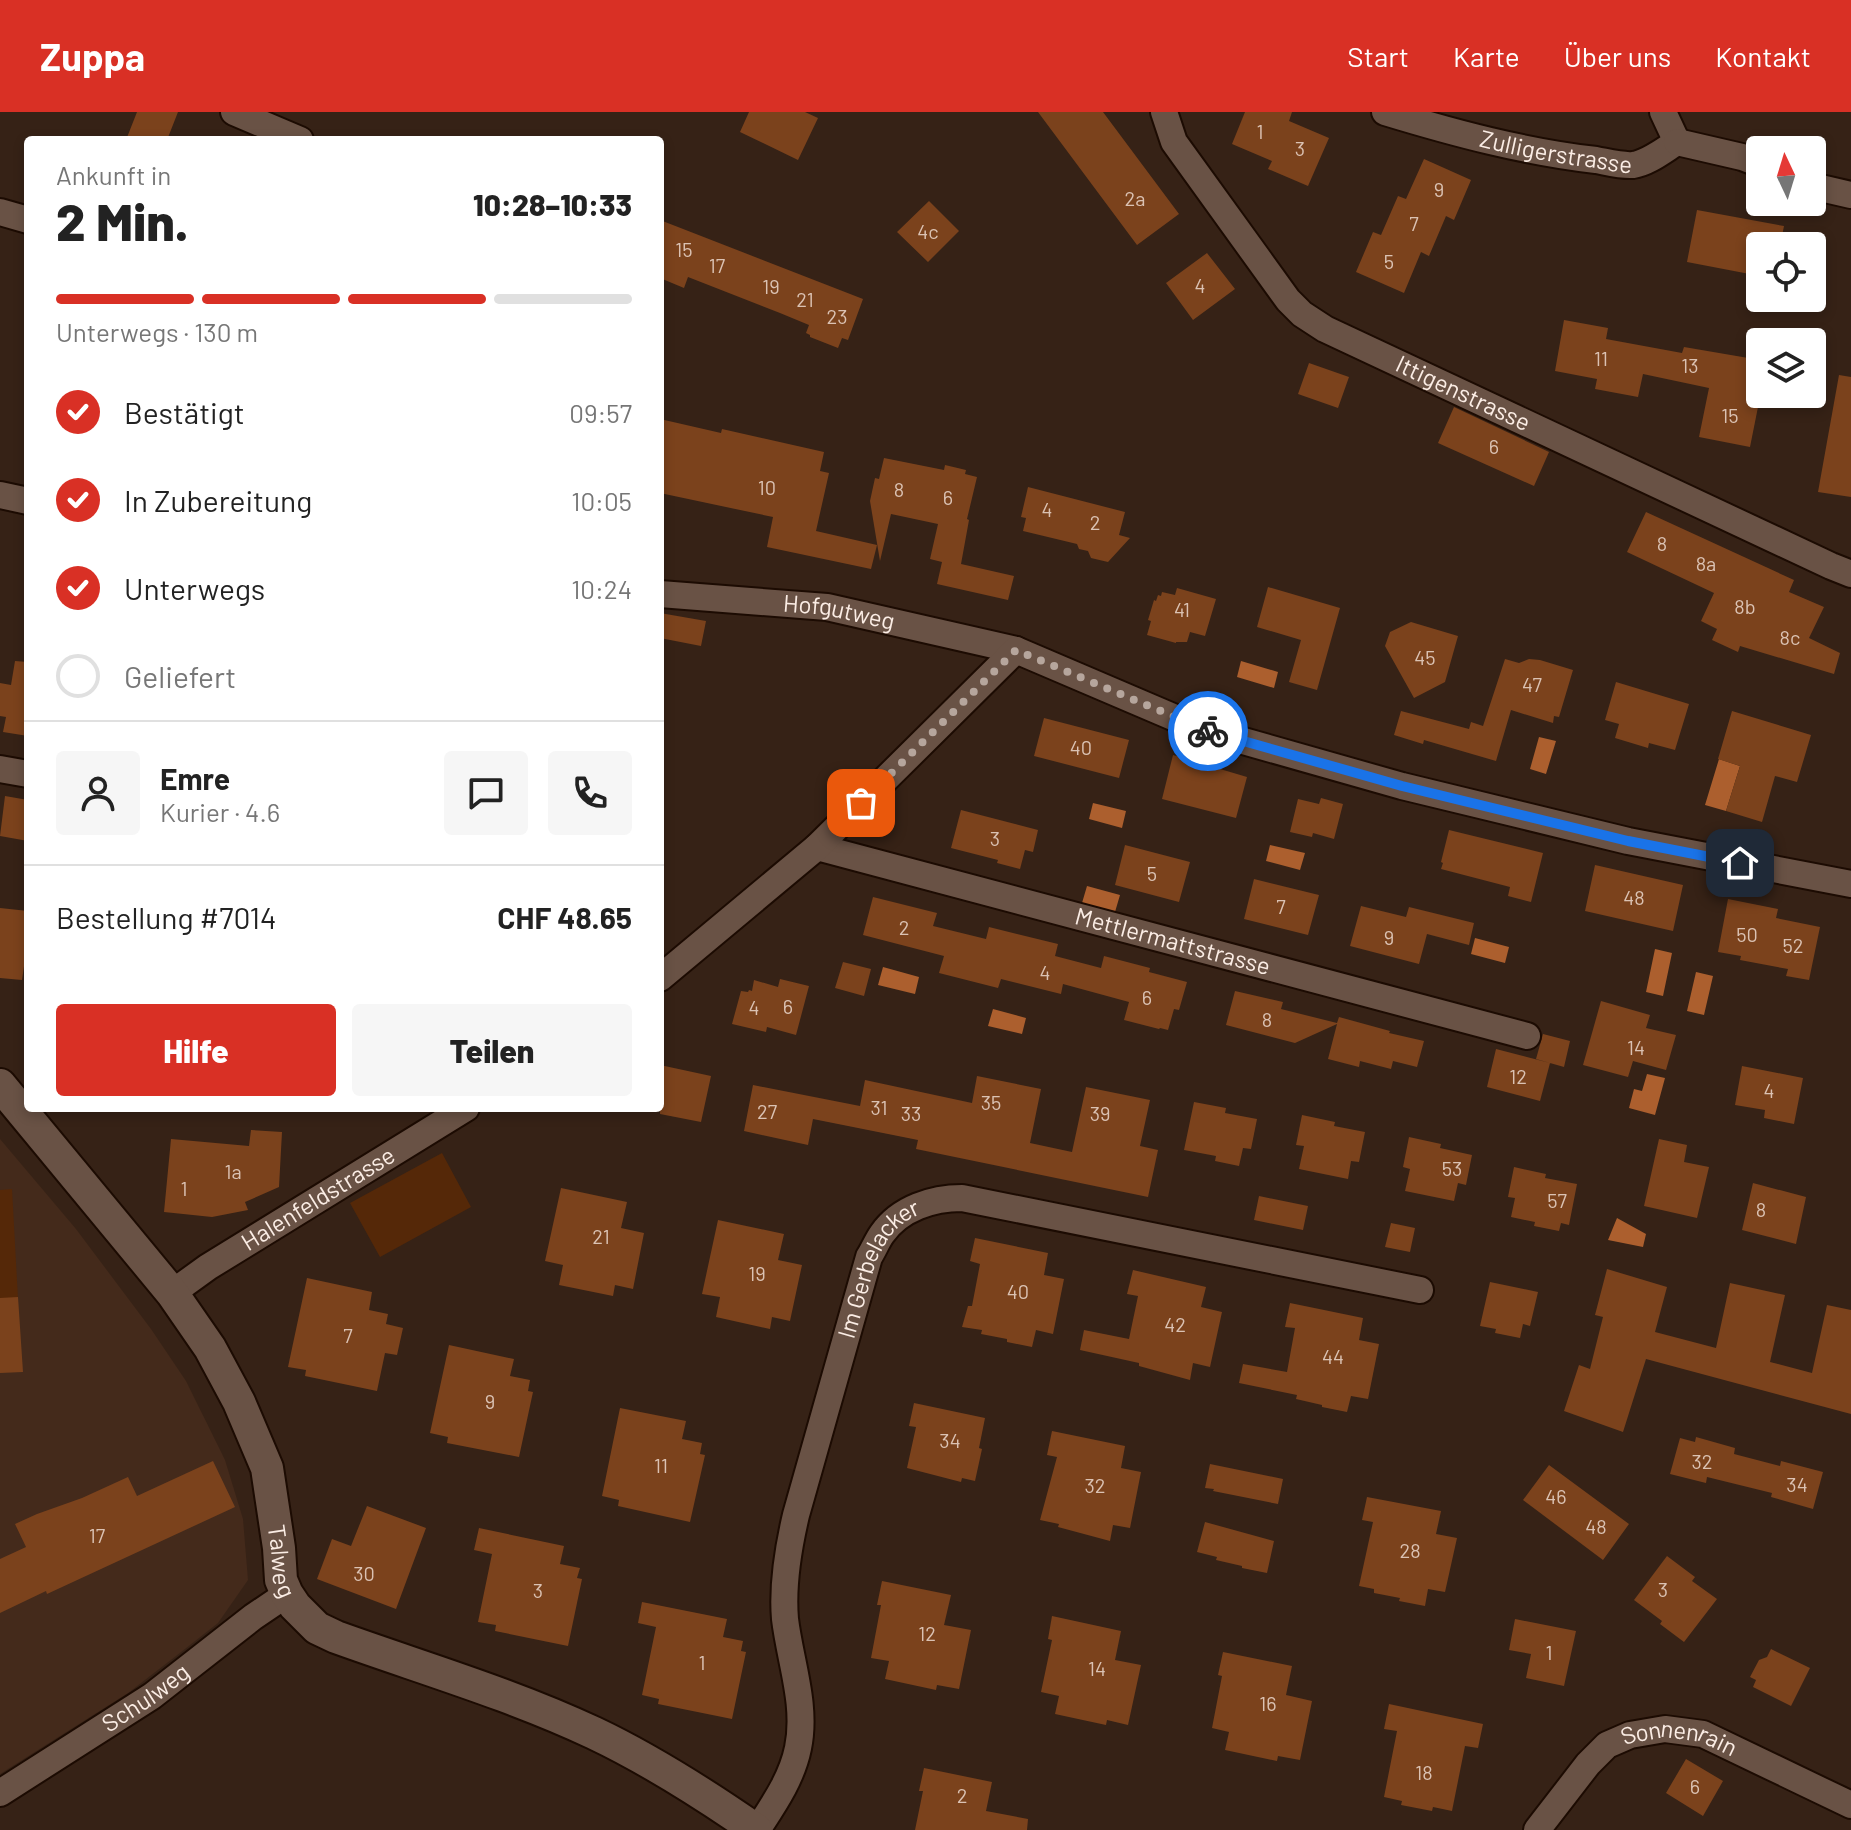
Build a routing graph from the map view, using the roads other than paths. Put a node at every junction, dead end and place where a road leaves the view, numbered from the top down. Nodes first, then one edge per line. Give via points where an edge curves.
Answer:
1 (234, 112) edge
2 (1164, 112) edge
3 (1385, 112) edge
4 (1663, 112) edge
5 (291, 136) edge
6 (1677, 142) junction
7 (1746, 159) edge
8 (1826, 189) edge
9 (1851, 195) edge
10 (0, 212) edge
11 (24, 219) edge
12 (0, 495) edge
13 (24, 500) edge
14 (1851, 574) edge
15 (664, 594) edge
16 (1016, 650) junction
17 (0, 769) edge
18 (24, 773) edge
19 (817, 847) junction
20 (1851, 884) edge
21 (664, 975) edge
22 (1527, 1036) dead end
23 (0, 1085) edge
24 (449, 1113) edge
25 (1420, 1290) dead end
26 (172, 1293) junction
27 (287, 1594) junction
28 (0, 1793) edge
29 (1851, 1805) edge
30 (757, 1830) edge
31 (1537, 1830) edge

1 - 5 street
2 - 14 street, Ittigenstrasse via 1174,142 1288,300 1315,324
3 - 6 street, Zulligerstrasse via 1532,150 1633,165
4 - 6 street
6 - 7 street
8 - 9 street
10 - 11 street
12 - 13 street
15 - 16 street, Hofgutweg via 827,607
16 - 19 street
16 - 20 street, Hofgutweg via 1201,729 1402,786 1628,841
17 - 18 street
19 - 21 street
19 - 22 street, Mettlermattstrasse
23 - 26 street, Talweg
24 - 26 street, Halenfeldstrasse
25 - 30 street, Im Gerbelacker via 962,1198 925,1203 903,1214 883,1232 869,1257 796,1515 785,1599 799,1745 794,1766
26 - 27 street, Talweg via 225,1373 262,1455
27 - 28 street, Schulweg via 152,1696
27 - 30 street, Talweg via 317,1628 595,1734 701,1792
29 - 31 street, Sonnenrain via 1703,1734 1665,1729 1607,1745

